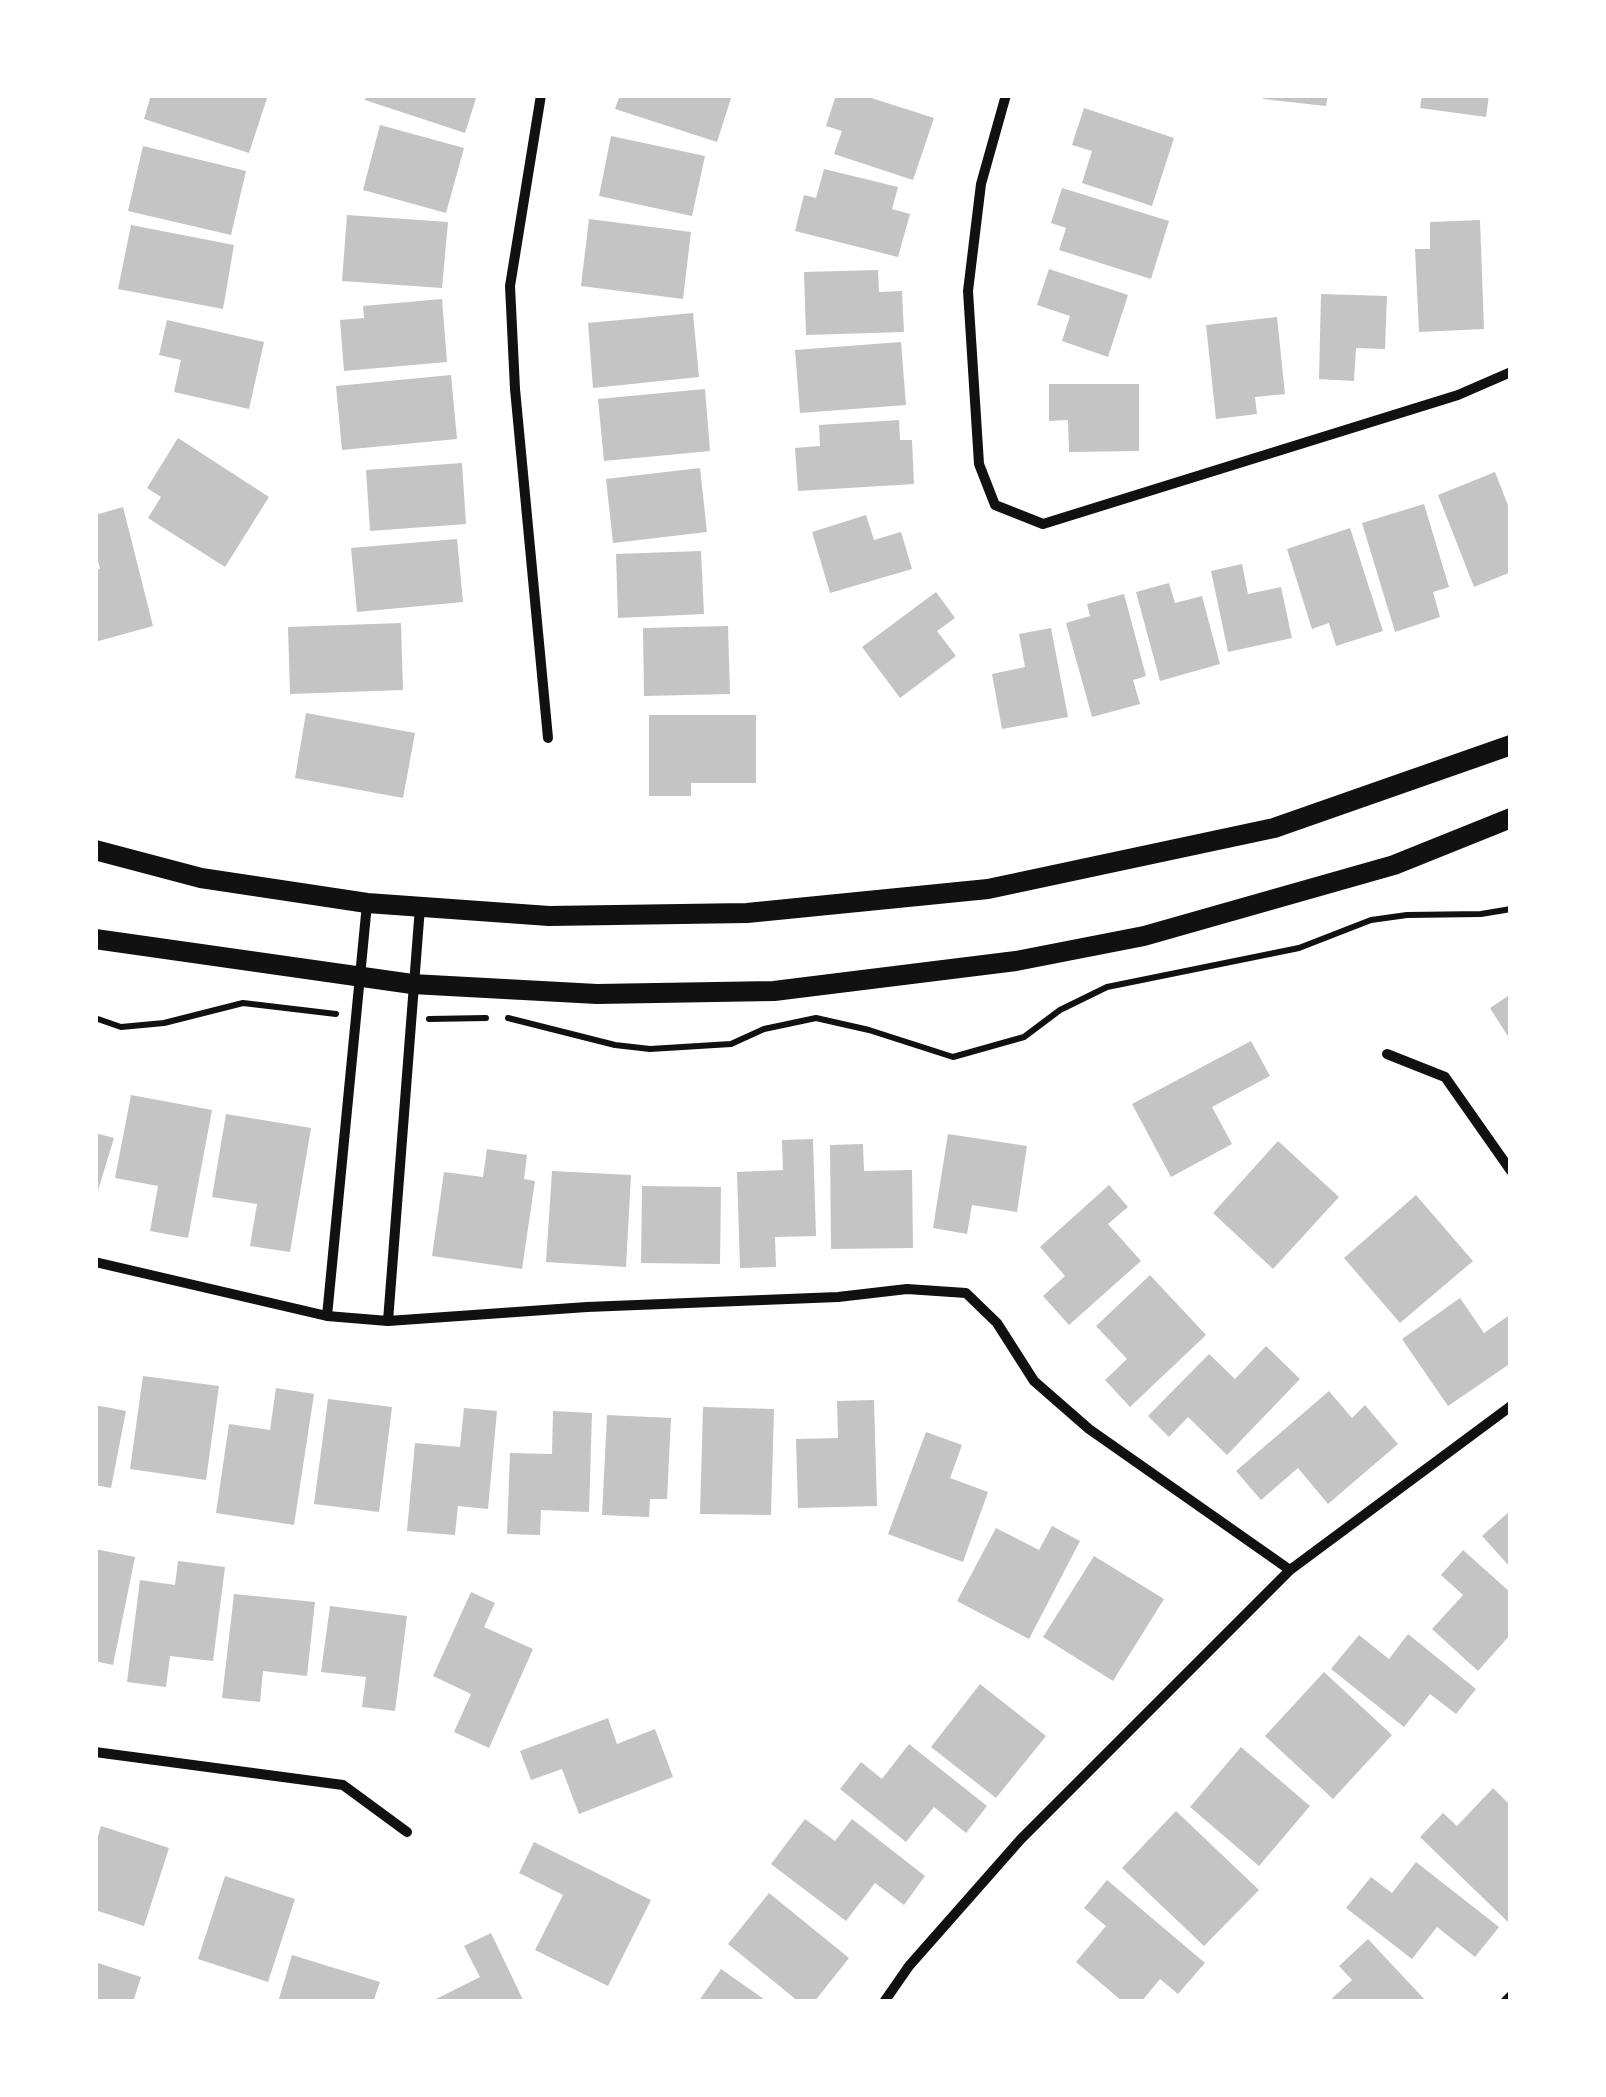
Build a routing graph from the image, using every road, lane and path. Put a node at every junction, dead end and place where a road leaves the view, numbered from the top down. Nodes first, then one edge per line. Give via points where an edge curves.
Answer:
1 (542, 95) edge
2 (1006, 95) edge
3 (1511, 372) edge
4 (548, 738) dead end
5 (1511, 746) edge
6 (1511, 818) edge
7 (95, 850) edge
8 (367, 903) junction
9 (420, 907) junction
10 (95, 938) edge
11 (360, 975) junction
12 (412, 984) junction
13 (1387, 1054) dead end
14 (1511, 1171) edge
15 (95, 1262) edge
16 (327, 1316) junction
17 (388, 1321) junction
18 (1511, 1406) edge
19 (1290, 1570) junction
20 (95, 1752) edge
21 (407, 1832) dead end
22 (1511, 1996) edge
23 (884, 2002) edge
24 (1505, 2002) edge

1 - 4 street via 510,286
2 - 3 street via 980,184 968,291 979,464 995,504 1043,524 1458,395
5 - 9 main road via 1274,828 988,889 747,913 549,916
6 - 12 main road via 1376,870 1144,936 1016,961 774,990 597,994
7 - 8 main road via 202,878
8 - 9 main road
8 - 11 street
9 - 12 street
10 - 11 main road
11 - 12 main road
11 - 16 street
12 - 17 street
13 - 14 street via 1445,1077
15 - 16 street
16 - 17 street
17 - 19 street via 907,1288 966,1293 997,1323 1034,1381 1089,1429
18 - 19 street
19 - 23 street via 1021,1840
20 - 21 street via 343,1785
22 - 24 street

